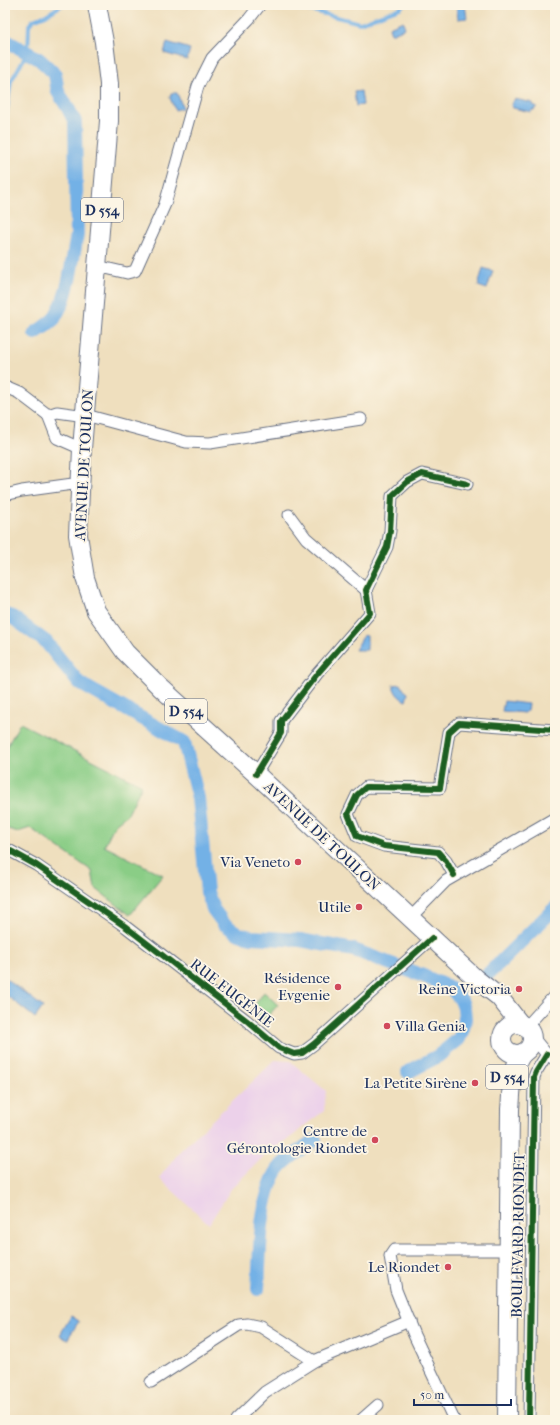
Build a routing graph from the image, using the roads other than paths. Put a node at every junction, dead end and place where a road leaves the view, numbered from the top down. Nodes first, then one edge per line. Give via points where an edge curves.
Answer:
1 (96, 5) edge
2 (260, 5) edge
3 (97, 266) junction
4 (5, 387) edge
5 (48, 415) junction
6 (85, 416) junction
7 (361, 419) dead end
8 (82, 449) junction
9 (80, 483) junction
10 (467, 484) dead end
11 (5, 495) edge
12 (288, 515) dead end
13 (366, 590) junction
14 (555, 730) edge
15 (256, 774) junction
16 (555, 818) edge
17 (5, 849) edge
18 (454, 875) junction
19 (410, 918) junction
20 (432, 938) junction
21 (476, 979) junction
22 (555, 995) edge
23 (503, 1038) junction
24 (534, 1044) edge
25 (510, 1110) junction
26 (508, 1250) junction
27 (409, 1321) junction
28 (314, 1360) junction
29 (151, 1382) dead end
30 (378, 1405) dead end
31 (236, 1420) edge
32 (361, 1420) edge
33 (454, 1420) edge
34 (507, 1420) edge
35 (529, 1420) edge

1 - 3 main road, AVENUE DE TOULON / D 554 via 109,84 109,121
2 - 3 street via 212,58 198,86 166,204 135,271 127,273
3 - 6 main road, AVENUE DE TOULON / D 554
4 - 5 street via 19,393
5 - 6 street via 57,412
5 - 8 street via 57,438
6 - 7 street via 186,442 210,443
6 - 8 main road, AVENUE DE TOULON / D 554
8 - 9 main road, AVENUE DE TOULON / D 554
9 - 11 street
9 - 15 main road, AVENUE DE TOULON / D 554 via 78,535 85,578 96,611 125,652
10 - 13 street via 422,474 407,482 392,496 387,547
12 - 13 street via 306,538
13 - 15 street via 370,613 281,721 281,733
14 - 18 street via 459,722 449,732 440,788 366,788 357,795 348,814 357,836 384,846 438,852
15 - 19 main road, AVENUE DE TOULON / D 554
16 - 18 street
17 - 20 street, RUE EUGÉNIE via 36,865 101,909 279,1048 294,1054 302,1054 314,1044
18 - 19 street
19 - 20 main road, AVENUE DE TOULON / D 554
20 - 21 main road, AVENUE DE TOULON / D 554
21 - 23 main road, AVENUE DE TOULON / D 554 via 496,1012
21 - 24 main road, AVENUE DE TOULON / D 554 via 499,997
22 - 24 street, BOULEVARD RIONDET
23 - 24 main road via 508,1051 516,1054
23 - 24 main road via 512,1025
23 - 25 main road, D 554
24 - 25 main road, D 554 via 518,1059 513,1072
24 - 35 street, BOULEVARD RIONDET via 539,1067 534,1077
25 - 26 main road, D 554
26 - 27 street via 394,1250 390,1256 396,1290
26 - 34 main road, D 554
27 - 28 street
27 - 33 street
28 - 29 street via 261,1327 239,1325
28 - 31 street via 266,1392
30 - 32 street

